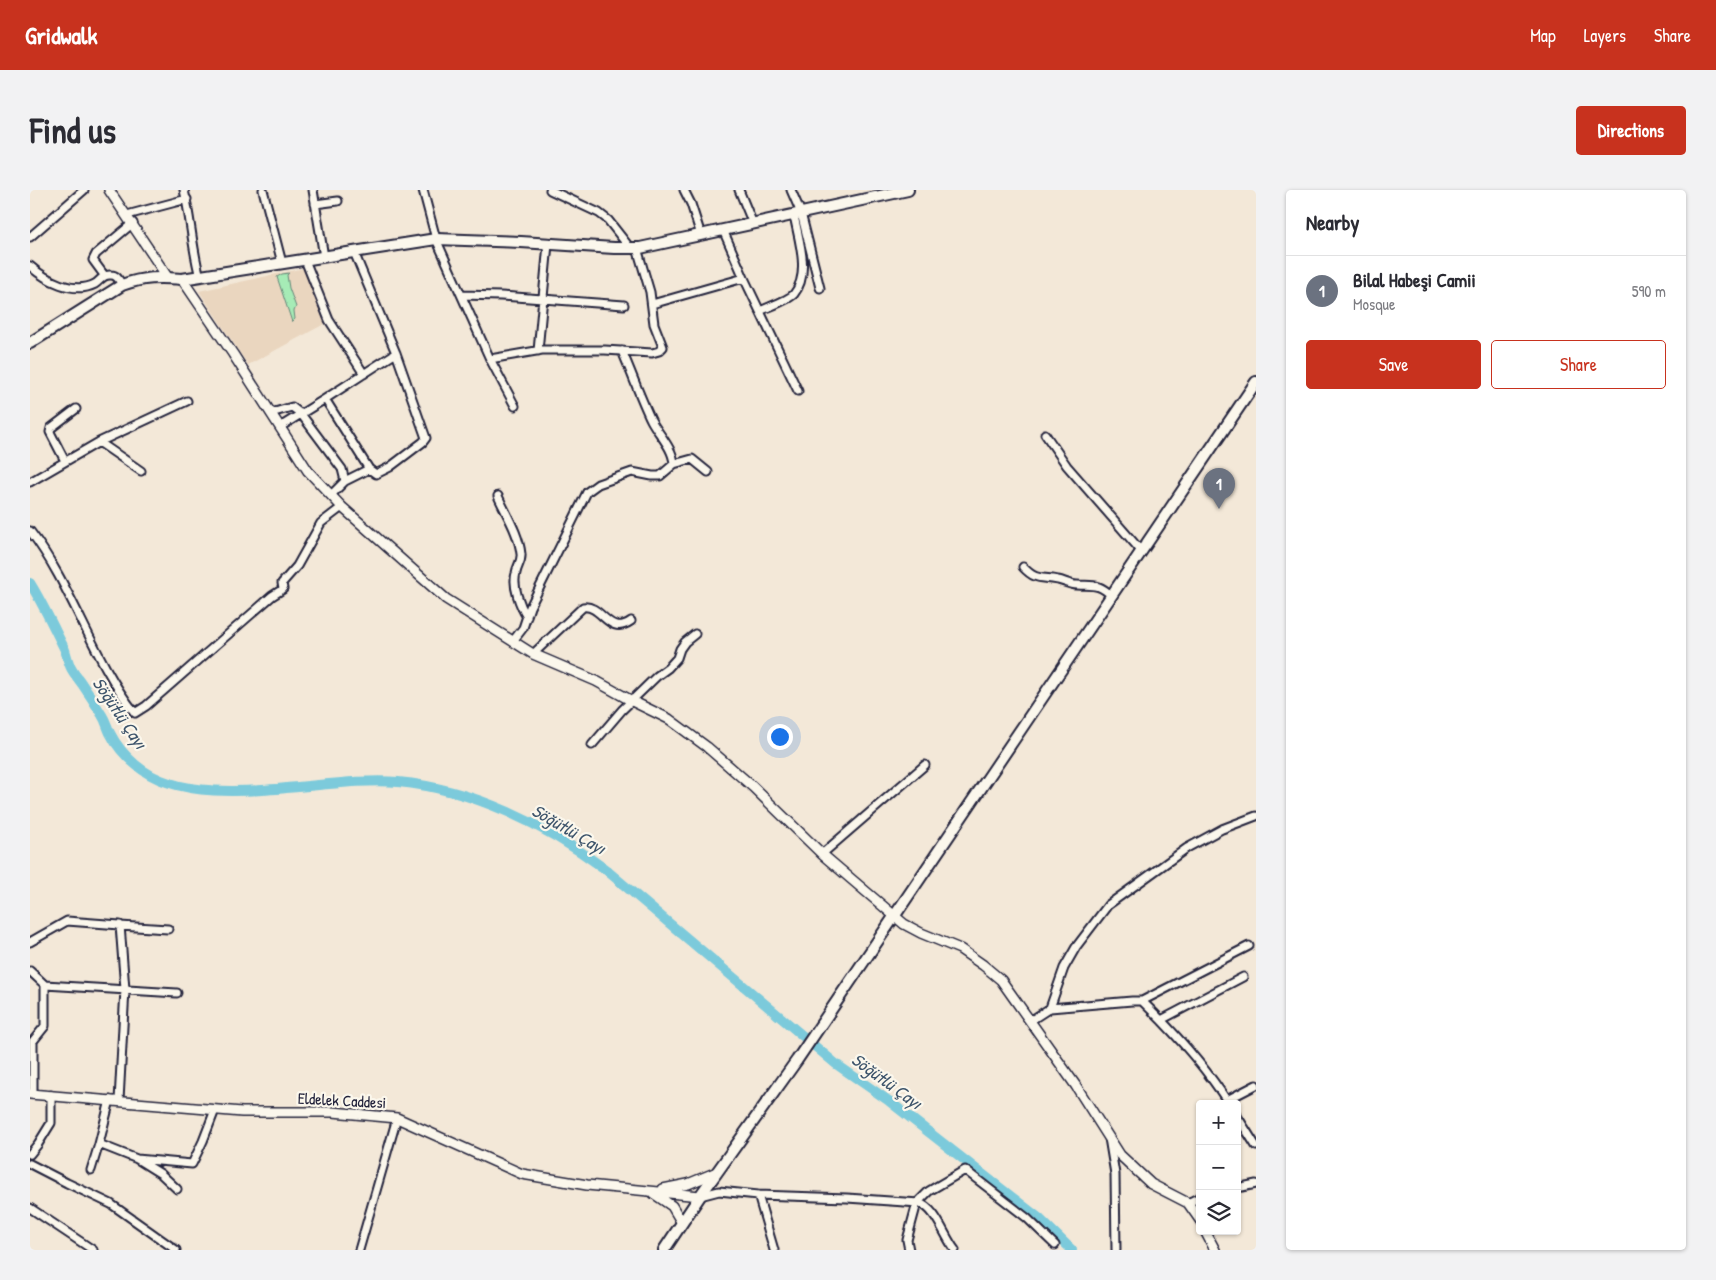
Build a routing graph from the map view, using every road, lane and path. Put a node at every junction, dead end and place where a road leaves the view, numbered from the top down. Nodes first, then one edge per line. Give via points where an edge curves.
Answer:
1 (84, 190) edge
2 (110, 190) edge
3 (184, 190) edge
4 (263, 190) edge
5 (313, 190) edge
6 (423, 190) edge
7 (684, 190) edge
8 (739, 190) edge
9 (791, 190) edge
10 (908, 190) edge
11 (554, 191) edge
12 (187, 199) junction
13 (338, 201) dead end
14 (315, 204) junction
15 (797, 214) junction
16 (127, 215) junction
17 (133, 223) junction
18 (753, 224) junction
19 (723, 230) junction
20 (701, 235) junction
21 (30, 237) edge
22 (436, 239) junction
23 (548, 244) junction
24 (633, 248) junction
25 (354, 252) junction
26 (324, 257) junction
27 (305, 260) junction
28 (282, 264) junction
29 (30, 266) edge
30 (104, 276) junction
31 (200, 277) junction
32 (168, 278) junction
33 (744, 278) junction
34 (182, 280) junction
35 (122, 285) junction
36 (820, 288) dead end
37 (462, 295) junction
38 (543, 299) junction
39 (652, 304) junction
40 (624, 305) dead end
41 (760, 311) junction
42 (30, 343) edge
43 (538, 351) junction
44 (622, 351) junction
45 (396, 353) junction
46 (490, 359) junction
47 (364, 374) junction
48 (1256, 382) edge
49 (798, 391) dead end
50 (325, 399) junction
51 (187, 401) dead end
52 (515, 406) dead end
53 (76, 409) dead end
54 (271, 413) junction
55 (301, 414) junction
56 (280, 427) junction
57 (1045, 434) dead end
58 (99, 442) junction
59 (65, 460) junction
60 (674, 464) junction
61 (369, 469) junction
62 (141, 471) dead end
63 (708, 472) dead end
64 (346, 481) junction
65 (30, 482) edge
66 (331, 495) junction
67 (498, 496) dead end
68 (342, 507) junction
69 (30, 531) edge
70 (1142, 552) junction
71 (1023, 567) dead end
72 (1112, 596) junction
73 (527, 617) junction
74 (631, 621) dead end
75 (695, 634) dead end
76 (513, 640) junction
77 (533, 654) junction
78 (632, 701) junction
79 (592, 744) dead end
80 (925, 765) dead end
81 (1256, 816) edge
82 (822, 854) junction
83 (895, 916) junction
84 (120, 926) junction
85 (168, 929) dead end
86 (30, 942) edge
87 (1249, 946) dead end
88 (30, 971) edge
89 (1243, 976) dead end
90 (45, 985) junction
91 (125, 989) junction
92 (177, 993) dead end
93 (1142, 1001) junction
94 (1050, 1008) junction
95 (1162, 1020) junction
96 (1030, 1021) junction
97 (32, 1041) edge
98 (1256, 1085) edge
99 (32, 1094) edge
100 (51, 1095) junction
101 (1227, 1100) edge
102 (1231, 1100) edge
103 (115, 1101) junction
104 (215, 1110) junction
105 (397, 1118) junction
106 (1241, 1122) edge
107 (1108, 1136) junction
108 (99, 1144) junction
109 (1256, 1146) edge
110 (30, 1154) edge
111 (137, 1159) junction
112 (30, 1164) edge
113 (91, 1170) dead end
114 (717, 1172) junction
115 (1256, 1184) edge
116 (1241, 1187) edge
117 (177, 1189) dead end
118 (652, 1192) junction
119 (700, 1196) junction
120 (758, 1196) junction
121 (1196, 1199) edge
122 (917, 1203) junction
123 (1188, 1204) junction
124 (30, 1208) edge
125 (1196, 1215) edge
126 (682, 1224) junction
127 (1208, 1235) edge
128 (1055, 1245) dead end
129 (92, 1250) edge
130 (176, 1250) edge
131 (359, 1250) edge
132 (664, 1250) edge
133 (774, 1250) edge
134 (909, 1250) edge
135 (954, 1250) edge
136 (1116, 1250) edge
137 (1215, 1250) edge

1 - 21 street
2 - 16 street
3 - 12 street
4 - 28 street
5 - 14 street
6 - 22 street
7 - 20 street
8 - 18 street
9 - 15 street
10 - 15 main road
11 - 24 street via 599,213
12 - 16 street
12 - 31 street
13 - 14 street
14 - 26 street
15 - 18 main road
15 - 36 street
15 - 41 street via 804,264 799,284 794,295
16 - 17 street
17 - 30 street via 96,254 93,260
17 - 32 street
18 - 19 main road
19 - 20 main road
19 - 33 street
20 - 24 main road
22 - 23 main road
22 - 25 main road
22 - 37 street
23 - 24 main road
23 - 38 street
24 - 39 street via 648,282
25 - 26 main road
25 - 45 street
26 - 27 main road
27 - 28 main road
27 - 47 street via 329,320
28 - 31 main road
29 - 30 street via 54,282 67,286 84,287
30 - 35 street via 117,277
31 - 34 main road
32 - 34 main road
32 - 35 main road via 136,280
33 - 39 street
33 - 41 street
34 - 54 street
35 - 42 main road
37 - 38 street
37 - 46 street
38 - 40 street
38 - 43 street
39 - 44 street via 654,324 664,347 652,353
41 - 49 street
43 - 44 street
43 - 46 street
44 - 60 street via 652,420 673,454
45 - 47 street
45 - 61 street via 426,438 390,467 376,474
46 - 52 street
47 - 50 street
48 - 70 main road
50 - 55 street
50 - 61 street
51 - 58 street
53 - 59 street via 50,432
54 - 55 street via 292,407
54 - 56 street
55 - 56 street
55 - 64 street via 342,469
56 - 66 street via 308,471
57 - 70 street via 1067,466
58 - 59 street
58 - 62 street
59 - 65 street
60 - 63 street via 692,459
60 - 73 street via 660,476 632,472 598,484 587,492
61 - 64 street
64 - 66 street
66 - 68 street
67 - 73 street via 518,541 521,555 515,580
68 - 69 street via 321,523 297,566 282,583 283,589 135,713 113,682 48,556
68 - 76 street via 446,599
70 - 72 main road
71 - 72 street via 1037,578 1095,585
72 - 83 main road
73 - 76 street
74 - 77 street via 624,625 614,624 591,607 583,607
75 - 78 street via 685,642 668,668
76 - 77 street
77 - 78 street via 596,681
78 - 79 street
78 - 82 street via 669,719 707,747 753,786
80 - 82 street
81 - 94 street via 1187,848 1108,905 1064,968
82 - 83 street
83 - 96 street via 921,933 974,957 1001,980
83 - 114 main road
84 - 85 street
84 - 86 street via 67,922
84 - 91 street
87 - 93 street
88 - 90 street
89 - 95 street
90 - 91 street
90 - 97 street via 45,1026
91 - 92 street
91 - 103 street
93 - 94 street
93 - 95 street
94 - 96 street
95 - 101 street
96 - 107 street
97 - 99 street
98 - 102 street
99 - 100 street, Eldelek Caddesi
100 - 103 street, Eldelek Caddesi
100 - 110 street via 51,1123
103 - 104 street, Eldelek Caddesi
103 - 108 street
104 - 105 street, Eldelek Caddesi via 334,1112
104 - 111 street via 192,1164
105 - 118 street, Eldelek Caddesi via 522,1174 587,1186
105 - 131 street
106 - 109 street
107 - 123 street via 1120,1155 1151,1184
107 - 136 street via 1115,1174
108 - 111 street
108 - 113 street
111 - 117 street
112 - 130 street via 111,1204
114 - 118 street via 688,1184
114 - 119 main road
115 - 116 street
118 - 119 street, Eldelek Caddesi
118 - 126 street via 672,1206
119 - 120 street via 719,1191
119 - 126 main road
120 - 122 street
120 - 133 street
121 - 123 street
122 - 128 street via 929,1191 965,1170 1027,1218
122 - 134 street via 907,1240
122 - 135 street via 923,1204 934,1215
123 - 125 street
124 - 129 street
126 - 132 main road
127 - 137 street

